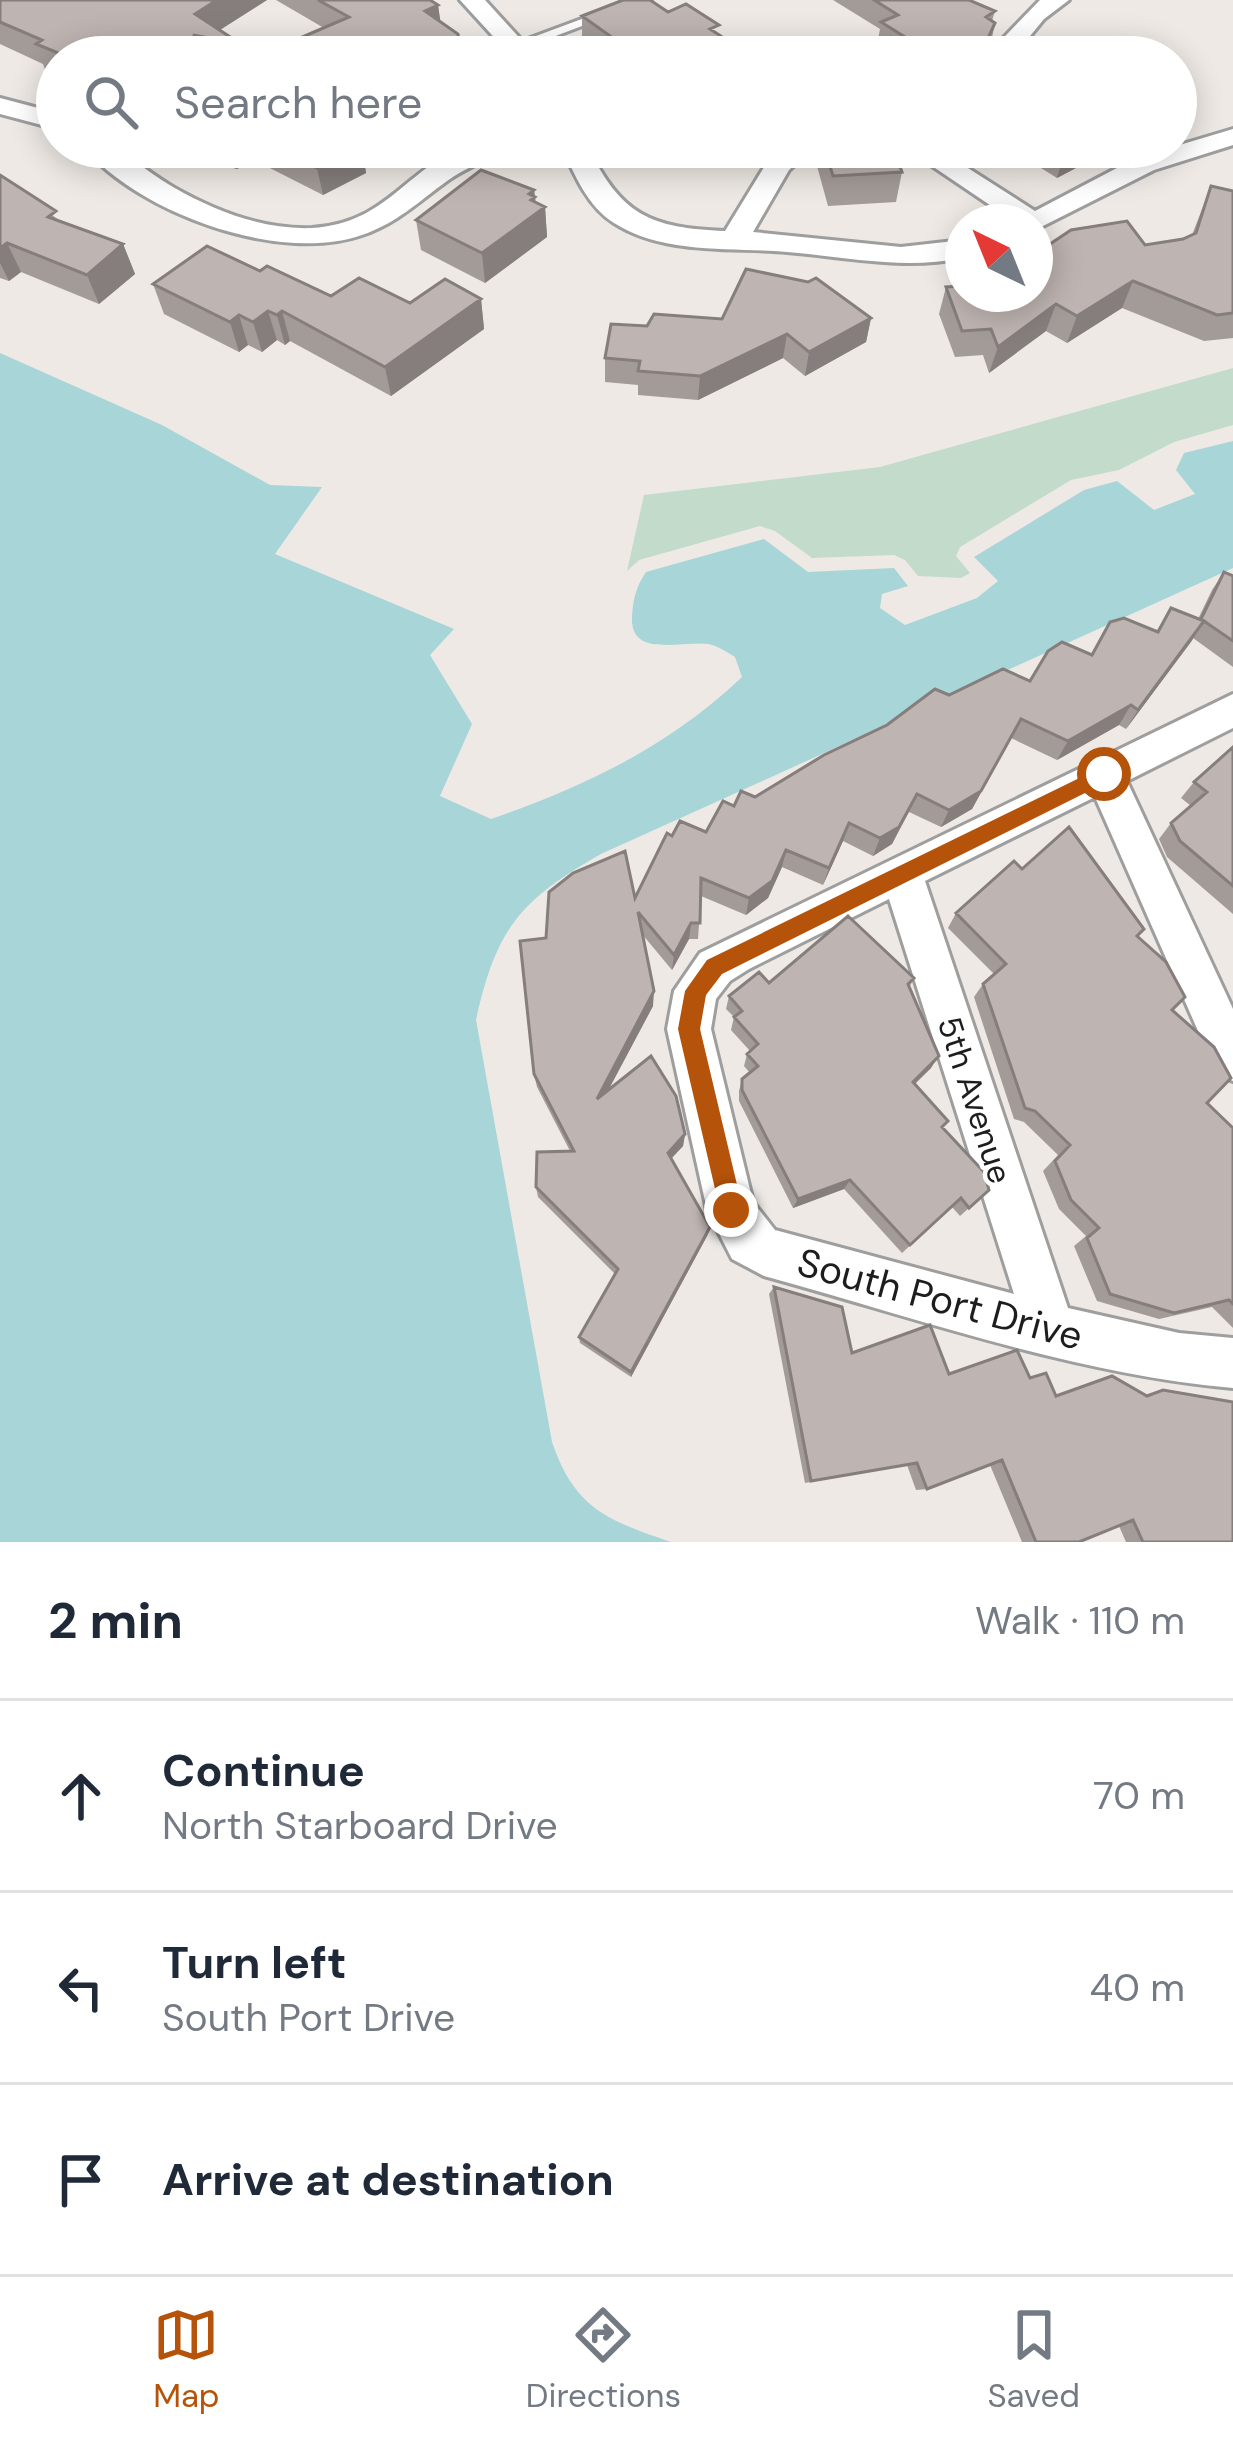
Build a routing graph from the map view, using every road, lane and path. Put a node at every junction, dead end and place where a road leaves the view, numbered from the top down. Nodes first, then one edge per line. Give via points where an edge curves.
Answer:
1 (472, 0) edge
2 (645, 0) edge
3 (1057, 0) edge
4 (507, 36) edge
5 (557, 36) edge
6 (1017, 36) edge
7 (0, 106) edge
8 (36, 115) edge
9 (1233, 137) edge
10 (1197, 148) edge
11 (130, 168) edge
12 (448, 168) edge
13 (586, 168) edge
14 (776, 168) edge
15 (950, 168) edge
16 (1137, 168) edge
17 (1006, 204) edge
18 (1053, 212) edge
19 (734, 239) junction
20 (945, 252) edge
21 (1233, 710) edge
22 (1104, 774) junction
23 (901, 872) junction
24 (1233, 1058) edge
25 (1050, 1329) junction
26 (1233, 1363) edge

1 - 4 street
2 - 5 lane
3 - 6 street
7 - 8 street
9 - 10 street
11 - 12 street via 229,225 317,238 392,213
13 - 19 street via 628,220 689,238
14 - 19 street
15 - 17 street
16 - 18 street
19 - 20 street via 898,259
21 - 22 street
22 - 23 street
22 - 24 street
23 - 25 street, 5th Avenue
23 - 25 street, South Port Drive via 734,955 696,991 689,1029 731,1210 748,1242 781,1258
25 - 26 street, South Port Drive

